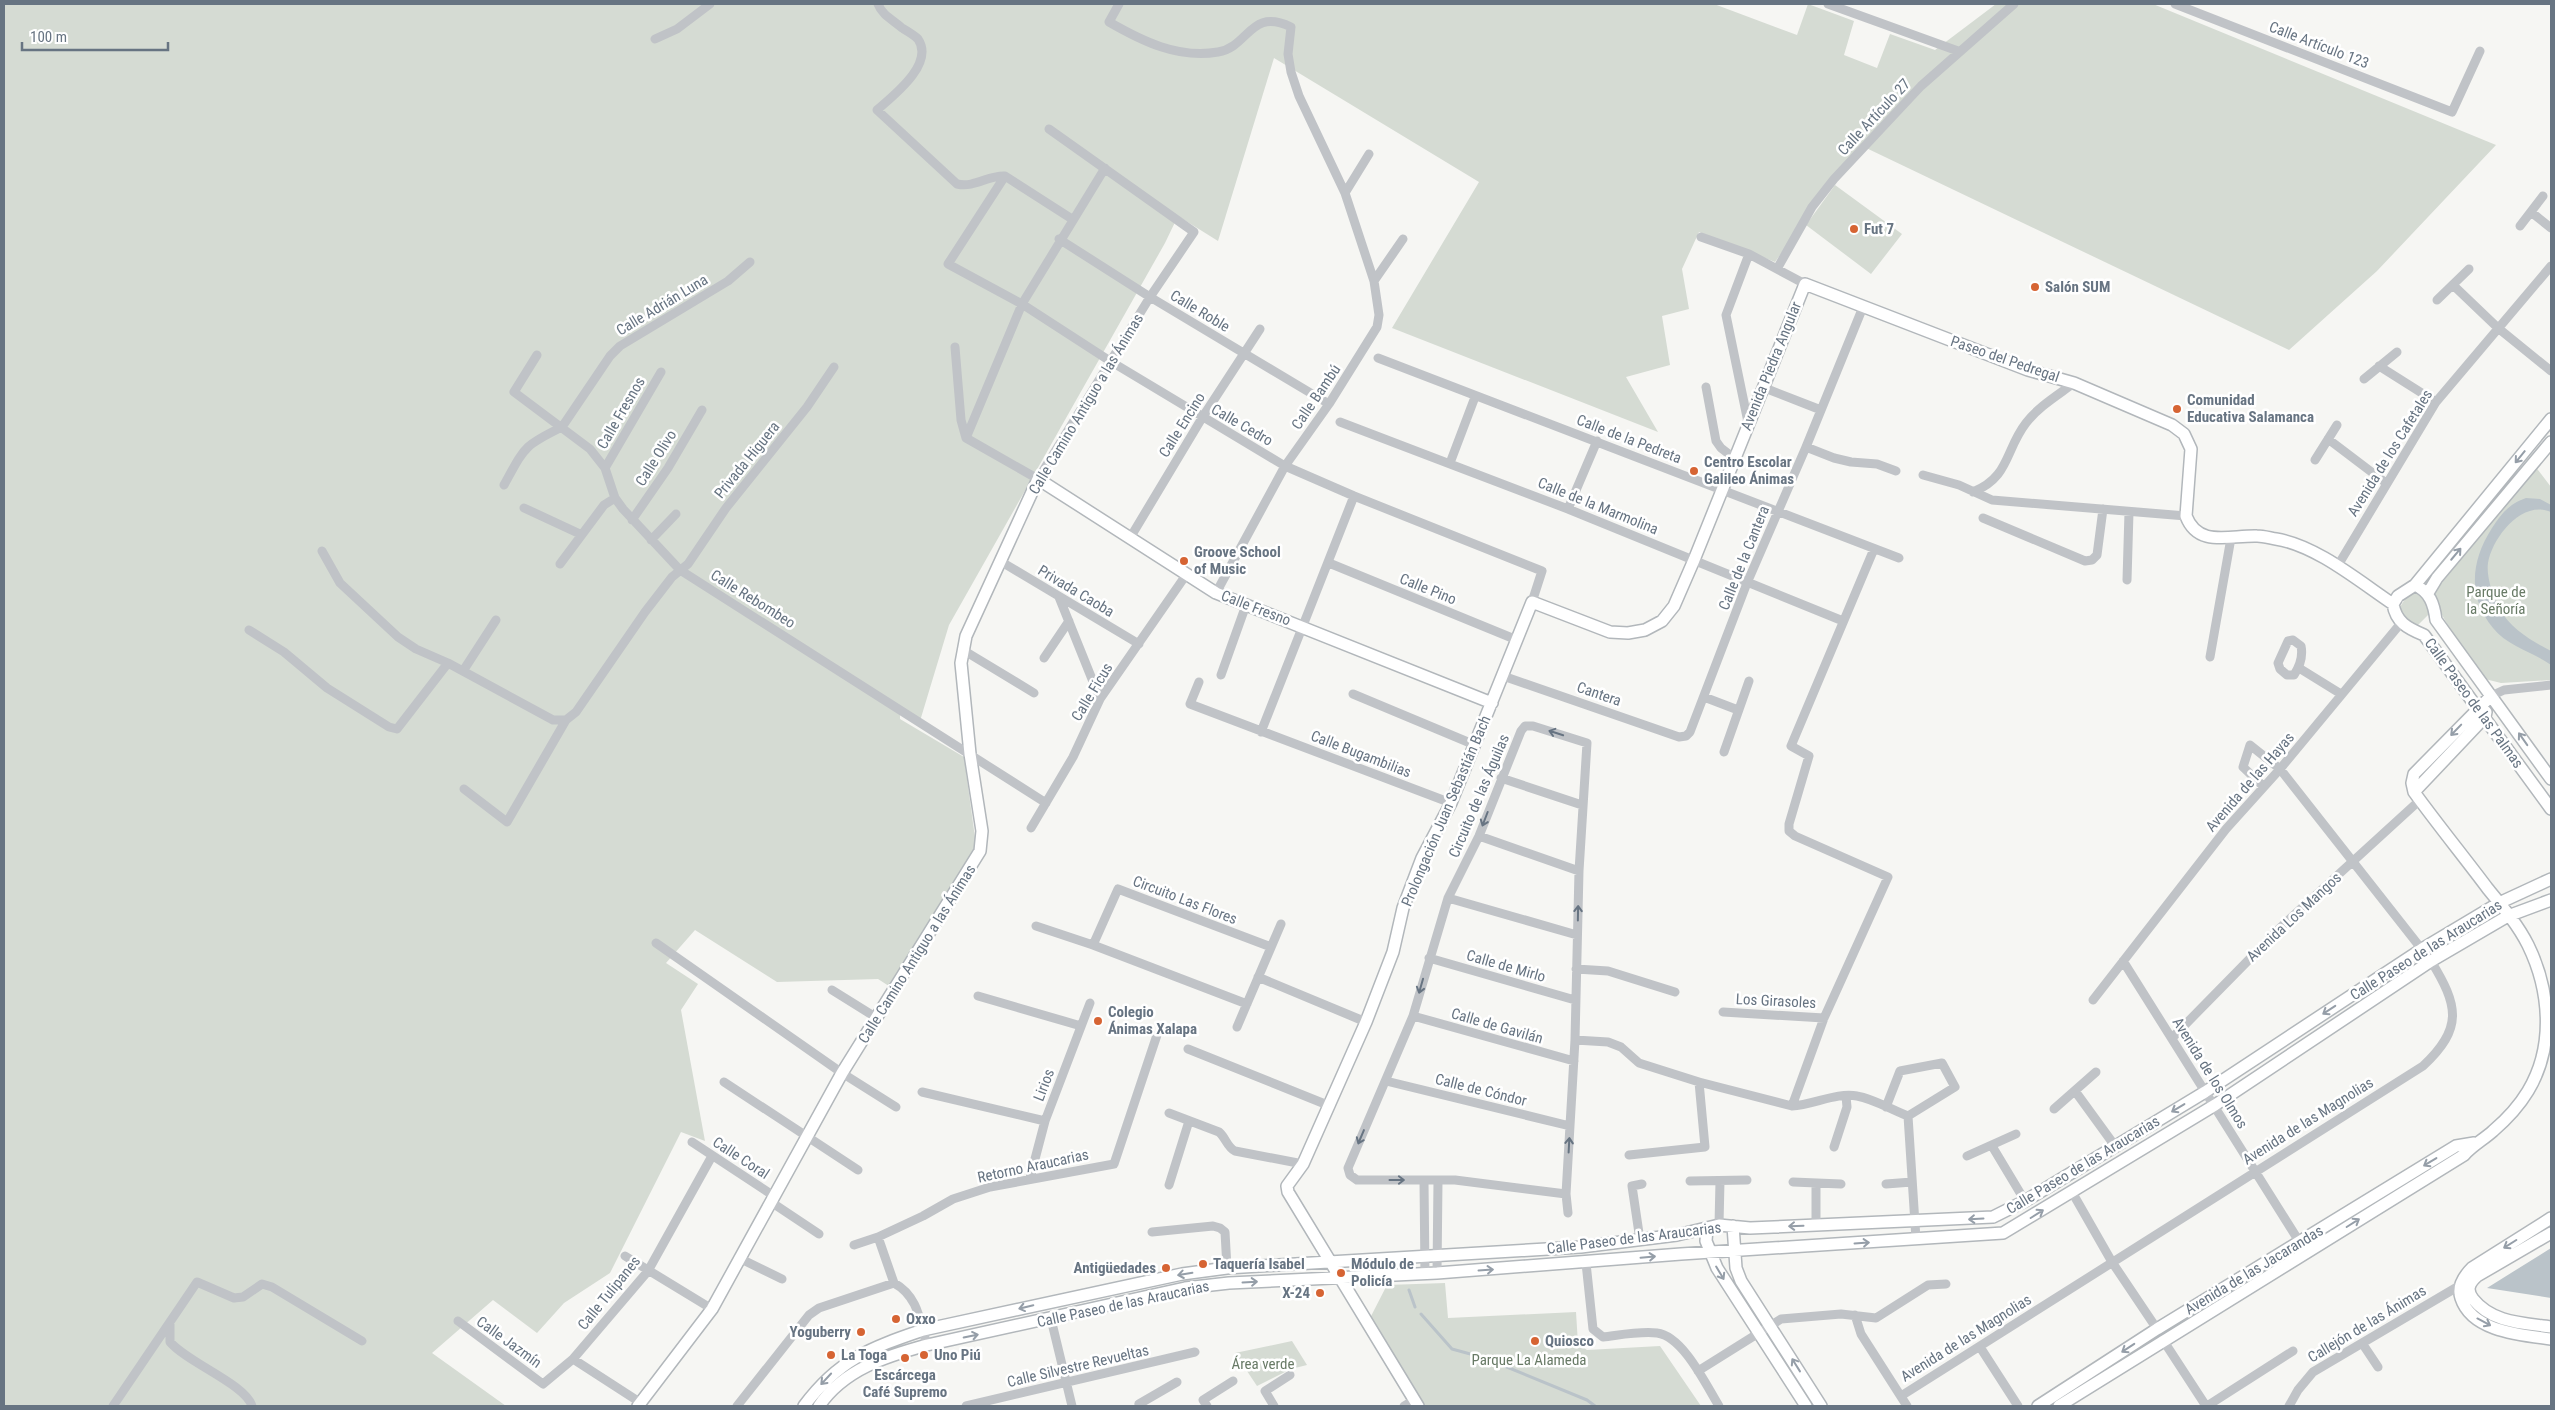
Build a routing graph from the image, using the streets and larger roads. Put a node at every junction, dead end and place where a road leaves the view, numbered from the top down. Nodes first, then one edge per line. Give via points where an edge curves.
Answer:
1 (710, 4) edge
2 (878, 4) edge
3 (1119, 4) edge
4 (1828, 4) edge
5 (2014, 4) edge
6 (2175, 4) edge
7 (1840, 6) edge
8 (655, 39) dead end
9 (1958, 51) junction
10 (2480, 51) dead end
11 (1049, 129) dead end
12 (1369, 154) dead end
13 (1105, 168) junction
14 (1005, 176) junction
15 (1345, 193) junction
16 (2543, 196) dead end
17 (2531, 212) junction
18 (1072, 219) junction
19 (2520, 226) dead end
20 (2551, 228) edge
21 (1702, 237) dead end
22 (1059, 239) junction
23 (1404, 239) dead end
24 (1749, 254) junction
25 (750, 262) dead end
26 (2551, 266) edge
27 (1777, 269) junction
28 (2469, 269) dead end
29 (1374, 282) junction
30 (1804, 284) junction
31 (2453, 285) junction
32 (1150, 297) junction
33 (2437, 300) dead end
34 (1022, 304) junction
35 (1863, 307) junction
36 (2498, 328) junction
37 (1260, 329) dead end
38 (955, 347) dead end
39 (2397, 352) dead end
40 (1244, 353) junction
41 (537, 354) dead end
42 (1378, 358) dead end
43 (1110, 361) junction
44 (2379, 366) junction
45 (834, 367) dead end
46 (2551, 370) edge
47 (660, 372) dead end
48 (2364, 379) dead end
49 (2074, 383) junction
50 (1706, 387) dead end
51 (1762, 387) junction
52 (1475, 397) junction
53 (2436, 402) junction
54 (1329, 404) junction
55 (702, 410) dead end
56 (1820, 410) junction
57 (1202, 418) junction
58 (2551, 419) edge
59 (1340, 422) dead end
60 (1748, 422) junction
61 (2337, 425) dead end
62 (562, 427) junction
63 (966, 438) junction
64 (2328, 439) junction
65 (1597, 441) junction
66 (2551, 442) edge
67 (1806, 447) junction
68 (1734, 458) junction
69 (2315, 460) dead end
70 (1450, 464) junction
71 (1285, 466) junction
72 (606, 468) junction
73 (1896, 471) dead end
74 (1923, 475) dead end
75 (1038, 479) junction
76 (2386, 483) junction
77 (504, 485) dead end
78 (1721, 490) junction
79 (1973, 492) junction
80 (1354, 496) junction
81 (615, 498) junction
82 (524, 508) dead end
83 (1568, 509) junction
84 (2103, 509) junction
85 (1778, 512) junction
86 (2129, 512) junction
87 (676, 514) dead end
88 (2186, 516) junction
89 (1983, 518) dead end
90 (632, 520) junction
91 (580, 534) junction
92 (1130, 538) junction
93 (2231, 538) junction
94 (651, 540) junction
95 (1874, 550) junction
96 (322, 551) dead end
97 (1899, 558) dead end
98 (1694, 560) junction
99 (1000, 561) junction
100 (1329, 563) junction
101 (560, 564) dead end
102 (2337, 567) junction
103 (680, 570) junction
104 (1542, 571) joint
105 (1186, 575) junction
106 (2127, 580) dead end
107 (1747, 583) junction
108 (2415, 585) junction
109 (1216, 593) junction
110 (2428, 593) junction
111 (1059, 597) junction
112 (1532, 602) junction
113 (2393, 604) junction
114 (1246, 605) junction
115 (496, 620) dead end
116 (1069, 621) junction
117 (1843, 621) junction
118 (2401, 623) junction
119 (1303, 627) junction
120 (249, 630) dead end
121 (1517, 640) junction
122 (1138, 644) junction
123 (962, 650) junction
124 (2210, 657) dead end
125 (1044, 658) dead end
126 (448, 663) junction
127 (2299, 668) dead end
128 (463, 671) junction
129 (1220, 675) dead end
130 (1503, 676) junction
131 (1749, 681) dead end
132 (1199, 682) dead end
133 (2551, 685) edge
134 (1034, 693) dead end
135 (1353, 694) dead end
136 (2341, 694) junction
137 (2491, 696) junction
138 (1704, 697) junction
139 (1100, 699) junction
140 (1492, 702) junction
141 (2478, 708) junction
142 (1738, 710) junction
143 (2485, 717) junction
144 (566, 720) junction
145 (1261, 732) junction
146 (1686, 736) joint
147 (1475, 745) junction
148 (1724, 752) dead end
149 (970, 754) junction
150 (2280, 770) junction
151 (1501, 778) junction
152 (2551, 778) edge
153 (2264, 786) junction
154 (464, 789) dead end
155 (2417, 796) junction
156 (1046, 803) junction
157 (1451, 803) junction
158 (1582, 805) junction
159 (2551, 809) edge
160 (1031, 828) dead end
161 (1478, 836) junction
162 (2352, 862) junction
163 (1579, 871) junction
164 (2551, 880) edge
165 (1448, 898) junction
166 (2551, 900) edge
167 (2500, 903) junction
168 (2508, 916) junction
169 (1281, 924) dead end
170 (1036, 926) dead end
171 (1577, 935) junction
172 (656, 943) dead end
173 (1094, 945) junction
174 (1271, 947) junction
175 (2422, 949) junction
176 (1429, 958) junction
177 (2122, 961) junction
178 (2431, 961) junction
179 (1576, 969) junction
180 (1258, 977) junction
181 (832, 990) dead end
182 (1675, 992) dead end
183 (978, 996) dead end
184 (1575, 1000) junction
185 (2093, 1000) dead end
186 (1090, 1003) dead end
187 (1247, 1004) junction
188 (1723, 1012) dead end
189 (1413, 1016) junction
190 (877, 1018) junction
191 (1824, 1018) junction
192 (1366, 1022) junction
193 (1081, 1026) junction
194 (1237, 1027) dead end
195 (1158, 1035) dead end
196 (2172, 1038) junction
197 (1575, 1040) junction
198 (1188, 1049) dead end
199 (1574, 1061) junction
200 (2096, 1072) dead end
201 (842, 1073) junction
202 (1386, 1080) junction
203 (724, 1082) dead end
204 (1699, 1082) junction
205 (2075, 1090) junction
206 (922, 1092) dead end
207 (2205, 1092) junction
208 (1846, 1096) junction
209 (2215, 1105) junction
210 (1330, 1106) junction
211 (1792, 1106) junction
212 (896, 1107) dead end
213 (1886, 1107) junction
214 (2054, 1108) dead end
215 (1169, 1113) dead end
216 (1908, 1116) junction
217 (1045, 1121) junction
218 (1190, 1121) junction
219 (1570, 1126) junction
220 (2016, 1134) dead end
221 (808, 1137) junction
222 (692, 1142) dead end
223 (1992, 1146) junction
224 (2115, 1146) junction
225 (1834, 1147) dead end
226 (1629, 1155) dead end
227 (712, 1156) junction
228 (1968, 1156) dead end
229 (1303, 1164) junction
230 (858, 1170) dead end
231 (2256, 1171) junction
232 (1030, 1178) junction
233 (1424, 1180) junction
234 (1438, 1180) junction
235 (1720, 1180) junction
236 (1747, 1180) dead end
237 (1690, 1181) dead end
238 (1792, 1182) dead end
239 (1912, 1182) junction
240 (1816, 1183) junction
241 (1642, 1184) dead end
242 (1841, 1184) dead end
243 (1886, 1184) dead end
244 (1169, 1185) dead end
245 (2072, 1192) junction
246 (1566, 1194) junction
247 (772, 1199) junction
248 (2025, 1201) junction
249 (1568, 1213) dead end
250 (2551, 1218) edge
251 (1915, 1222) junction
252 (1719, 1225) junction
253 (1733, 1226) junction
254 (1816, 1226) junction
255 (1707, 1228) junction
256 (1152, 1232) dead end
257 (819, 1234) dead end
258 (2551, 1234) edge
259 (878, 1237) junction
260 (1916, 1239) junction
261 (1640, 1240) junction
262 (854, 1245) dead end
263 (2303, 1247) junction
264 (1734, 1251) junction
265 (1710, 1253) junction
266 (625, 1256) dead end
267 (1431, 1256) junction
268 (739, 1258) junction
269 (1330, 1262) junction
270 (2112, 1262) junction
271 (1586, 1263) junction
272 (1227, 1268) junction
273 (648, 1271) junction
274 (1431, 1274) junction
275 (1340, 1278) junction
276 (782, 1279) dead end
277 (2472, 1280) junction
278 (894, 1283) junction
279 (1134, 1284) junction
280 (1946, 1284) dead end
281 (2460, 1284) junction
282 (1137, 1298) junction
283 (712, 1309) junction
284 (1855, 1315) junction
285 (1050, 1319) junction
286 (458, 1321) dead end
287 (170, 1323) junction
288 (1770, 1325) junction
289 (2551, 1326) edge
290 (2156, 1329) junction
291 (923, 1330) junction
292 (1757, 1332) junction
293 (2551, 1339) edge
294 (2163, 1340) junction
295 (362, 1341) dead end
296 (2362, 1342) junction
297 (927, 1345) junction
298 (1980, 1347) junction
299 (2293, 1351) dead end
300 (1196, 1352) dead end
301 (573, 1359) junction
302 (2378, 1367) dead end
303 (1698, 1371) junction
304 (1290, 1375) dead end
305 (1233, 1381) dead end
306 (1177, 1382) dead end
307 (543, 1384) joint
308 (1066, 1384) junction
309 (1901, 1396) junction
310 (993, 1403) edge
311 (639, 1404) edge
312 (1412, 1404) edge
313 (113, 1406) edge
314 (252, 1406) edge
315 (737, 1406) edge
316 (804, 1406) edge
317 (820, 1406) edge
318 (966, 1406) edge
319 (1072, 1406) edge
320 (1140, 1406) edge
321 (1207, 1406) edge
322 (1274, 1406) edge
323 (1719, 1406) edge
324 (1806, 1406) edge
325 (1822, 1406) edge
326 (1907, 1406) edge
327 (2018, 1406) edge
328 (2038, 1406) edge
329 (2059, 1406) edge
330 (2207, 1406) edge
331 (2289, 1406) edge

1 - 8 street via 677,29
2 - 14 street via 881,11 918,39 921,63 902,87 877,110 957,184 968,186 994,176
3 - 15 street, Calle Bambú via 1109,22 1146,43 1171,50 1220,52 1265,22 1279,21 1291,27 1288,54 1291,72
4 - 7 street
5 - 9 street, Calle Artículo 27
6 - 10 street, Calle Artículo 123 via 2452,112
7 - 9 street
9 - 27 street, Calle Artículo 27 via 1834,179 1812,208
11 - 13 street
12 - 15 street
13 - 18 street
13 - 32 street, Calle Camino Antiguo a las Ánimas via 1194,232
14 - 18 street
14 - 34 street, Calle Cedro via 948,264
15 - 29 street, Calle Bambú
16 - 17 street
17 - 19 street
17 - 20 street
18 - 22 street
21 - 24 street, Paseo del Pedregal
22 - 32 street, Calle Roble
22 - 34 street
23 - 29 street
24 - 27 street, Paseo del Pedregal
24 - 60 street via 1726,315
25 - 62 street, Calle Adrián Luna via 728,281 620,346
26 - 36 street, Avenida de los Cafetales
27 - 30 street, Paseo del Pedregal
28 - 31 street
29 - 54 street, Calle Bambú via 1379,315 1377,327
30 - 35 street, Paseo del Pedregal
30 - 51 street, Avenida Piedra Angular
31 - 33 street
31 - 36 street
32 - 40 street, Calle Roble
32 - 43 street, Calle Camino Antiguo a las Ánimas
34 - 43 street, Calle Cedro
34 - 63 street
35 - 49 street, Paseo del Pedregal via 2028,370
35 - 56 street, Calle de la Cantera
36 - 46 street
36 - 53 street, Avenida de los Cafetales
37 - 40 street, Calle Encino
38 - 63 street via 961,420
39 - 44 street
40 - 54 street, Calle Roble
40 - 57 street, Calle Encino
41 - 62 street, Calle Rebombeo via 514,392
42 - 52 street, Calle de la Pedreta
43 - 57 street, Calle Cedro
43 - 75 street, Calle Camino Antiguo a las Ánimas
44 - 48 street
44 - 53 street
45 - 103 street, Privada Higuera via 807,407 726,508 688,564
47 - 72 street, Calle Fresnos
49 - 79 street via 2033,414 1996,478
49 - 88 street, Paseo del Pedregal via 2159,418 2184,434 2191,449
50 - 68 street via 1716,441
51 - 56 street
51 - 60 street, Avenida Piedra Angular
52 - 65 street, Calle de la Pedreta
52 - 70 street
53 - 76 street, Avenida de los Cafetales
54 - 71 street, Calle Bambú
55 - 90 street, Calle Olivo
56 - 67 street, Calle de la Cantera
57 - 71 street, Calle Cedro
57 - 92 street, Calle Encino
58 -> 108 street
59 - 70 street, Calle de la Marmolina
60 - 68 street, Avenida Piedra Angular
61 - 64 street
62 - 72 street, Calle Rebombeo via 590,449
62 - 77 street via 524,449
63 - 75 street
64 - 69 street
64 - 76 street
65 - 78 street, Calle de la Pedreta
65 - 83 street
110 -> 66 street
67 - 73 street via 1834,458 1877,464
67 - 85 street, Calle de la Cantera
68 - 78 street, Avenida Piedra Angular
70 - 83 street, Calle de la Marmolina
71 - 80 street, Calle Cedro
71 - 109 street, Calle Bambú
72 - 81 street, Calle Rebombeo
74 - 79 street
75 - 92 street, Calle Fresno
75 - 99 street, Calle Camino Antiguo a las Ánimas
76 - 102 street, Avenida de los Cafetales
78 - 85 street, Calle de la Pedreta
78 - 98 street, Avenida Piedra Angular
79 - 84 street via 1992,500
80 - 100 street
80 - 104 street, Calle Cedro
81 - 90 street, Calle Rebombeo
81 - 91 street via 604,505
82 - 91 street
83 - 98 street, Calle de la Marmolina
84 - 86 street
84 - 89 street via 2097,555 2086,561
85 - 95 street, Calle de la Pedreta
85 - 107 street, Calle de la Cantera
86 - 88 street
86 - 106 street
87 - 94 street
88 - 93 street via 2190,525 2204,536
90 - 94 street, Calle Rebombeo
91 - 101 street
92 - 105 street, Calle Fresno
93 - 102 street via 2257,536 2279,539 2301,546
93 - 124 street
94 - 103 street, Calle Rebombeo
95 - 97 street, Calle de la Pedreta
95 - 117 street
96 - 126 street via 340,583 398,636 416,649
98 - 107 street, Calle de la Marmolina
98 - 112 street, Avenida Piedra Angular via 1674,606 1662,621 1646,630 1628,634 1610,632
99 - 111 street, Privada Caoba
99 - 123 street, Calle Camino Antiguo a las Ánimas
100 - 119 street
100 - 121 street, Calle Pino
102 - 113 street
103 - 144 street, Privada Higuera via 645,612 576,712
103 - 149 street, Calle Rebombeo
104 - 112 street, Prolongación Juan Sebastián Bach
105 - 109 street, Calle Fresno
105 - 122 street, Calle Ficus
107 - 117 street, Calle de la Marmolina
107 - 138 street, Calle de la Cantera
108 - 110 street
108 - 113 street via 2398,596
109 - 114 street, Calle Fresno
110 - 137 street, Calle Paseo de las Palmas via 2434,604 2436,620
111 - 116 street
111 - 122 street, Privada Caoba
112 - 121 street, Prolongación Juan Sebastián Bach
113 - 118 street
114 - 119 street, Calle Fresno
114 - 129 street
115 - 128 street
116 - 125 street
116 - 139 street
117 - 191 street via 1791,746 1809,756 1789,831 1888,877
118 - 136 street, Avenida de las Hayas
118 - 141 street, Calle Paseo de las Palmas via 2424,635
119 - 140 street, Calle Fresno
119 - 145 street
120 - 126 street via 284,652 327,688 397,729
121 - 130 street, Prolongación Juan Sebastián Bach
122 - 139 street, Calle Ficus
123 - 134 street
123 - 149 street, Calle Camino Antiguo a las Ánimas
126 - 128 street
127 - 136 street
128 - 144 street via 553,720
130 - 140 street, Prolongación Juan Sebastián Bach
130 - 146 street, Cantera via 1679,737
131 - 142 street
132 - 145 street, Calle Bugambilias via 1190,704
133 - 137 street via 2504,690
135 - 147 street
136 - 150 street, Avenida de las Hayas
137 - 141 street
137 - 143 street, Avenida Los Mangos
152 -> 137 street, Calle Paseo de las Palmas
138 - 142 street
138 - 146 street, Calle de la Cantera
139 - 156 street, Calle Ficus via 1073,757
140 - 147 street, Prolongación Juan Sebastián Bach
141 - 143 street, Calle Paseo de las Palmas
141 -> 155 street via 2414,774 2412,783
142 - 148 street
143 - 155 street, Avenida Los Mangos
143 - 159 street, Calle Paseo de las Palmas
144 - 154 street, Privada Higuera via 507,822
145 - 157 street, Calle Bugambilias
147 - 157 street, Prolongación Juan Sebastián Bach
149 - 156 street, Calle Rebombeo
149 - 190 street, Calle Camino Antiguo a las Ánimas via 982,831 980,851
150 - 153 street, Avenida de las Hayas
150 - 153 street, Avenida de las Magnolias via 2250,745 2243,767
150 - 162 street, Avenida de las Magnolias
151 - 158 street
158 -> 151 street, Circuito de las Águilas via 1587,743 1526,726
151 -> 161 street, Circuito de las Águilas
153 - 177 street, Avenida de las Hayas
155 - 162 street, Avenida Los Mangos
155 - 167 street, Avenida de las Jacarandas
156 - 160 street, Calle Ficus
157 - 192 street, Prolongación Juan Sebastián Bach via 1422,858 1403,908 1393,952
158 - 163 street, Circuito de las Águilas
161 - 163 street
161 - 165 street, Circuito de las Águilas
162 - 175 street, Avenida de las Magnolias
162 - 196 street, Avenida Los Mangos via 2280,927
171 -> 163 street, Circuito de las Águilas
164 - 167 street, Calle Paseo de las Araucarias
165 - 171 street
165 - 176 street, Circuito de las Águilas
166 - 168 street, Calle Paseo de las Araucarias
167 - 168 street, Avenida de las Jacarandas
167 - 175 street, Calle Paseo de las Araucarias
168 - 178 street, Calle Paseo de las Araucarias
168 - 263 street, Avenida de las Jacarandas via 2527,943 2540,975 2547,1015 2546,1039 2528,1090 2510,1116 2491,1133 2474,1143 2456,1146
169 - 174 street
170 - 173 street
171 - 179 street, Circuito de las Águilas
172 - 201 street
173 - 174 street, Circuito Las Flores via 1118,889
173 - 187 street
174 - 180 street
175 - 178 street, Avenida de las Magnolias
175 -> 207 street, Calle Paseo de las Araucarias
176 - 184 street, Calle de Mirlo
176 -> 189 street, Circuito de las Águilas
177 - 185 street, Avenida de las Hayas
177 - 196 street, Avenida de los Olmos
178 - 209 street, Calle Paseo de las Araucarias
178 - 231 street, Avenida de las Magnolias via 2448,988 2453,1007 2452,1025 2436,1054 2423,1066
179 - 182 street via 1608,970
179 - 184 street, Circuito de las Águilas
180 - 187 street
180 - 192 street
181 - 190 street
183 - 193 street
184 - 197 street, Circuito de las Águilas
186 - 193 street, Lirios
187 - 194 street
188 - 191 street, Los Girasoles
189 - 199 street, Calle de Gavilán
189 - 202 street, Circuito de las Águilas
190 - 201 street, Calle Camino Antiguo a las Ánimas
191 - 211 street, Los Girasoles
192 - 210 street, Prolongación Juan Sebastián Bach
193 - 217 street, Lirios
195 - 232 street, Retorno Araucarias via 1114,1164
196 - 207 street, Avenida de los Olmos
197 - 199 street, Circuito de las Águilas
197 - 204 street via 1608,1042 1621,1047 1639,1063
198 - 210 street
199 - 219 street, Circuito de las Águilas
200 - 205 street
201 - 212 street
201 - 221 street, Calle Camino Antiguo a las Ánimas
202 - 219 street, Calle de Cóndor
202 -> 233 street, Circuito de las Águilas via 1348,1168 1350,1175 1357,1180
203 - 221 street
204 - 211 street
204 - 226 street via 1705,1147
205 - 214 street
205 - 224 street
206 - 217 street
207 - 209 street, Avenida de los Olmos
207 -> 224 street, Calle Paseo de las Araucarias
208 - 211 street
208 - 213 street via 1858,1096
208 - 225 street via 1846,1107
209 - 231 street, Avenida de los Olmos
209 - 245 street, Calle Paseo de las Araucarias
210 - 229 street, Prolongación Juan Sebastián Bach
213 - 216 street
213 - 216 street via 1900,1070 1942,1063 1955,1087
215 - 218 street
216 - 239 street
217 - 232 street, Lirios
218 - 229 street via 1220,1132 1229,1148 1235,1151
218 - 244 street
246 -> 219 street, Circuito de las Águilas
220 - 223 street
221 - 230 street
221 - 247 street, Calle Camino Antiguo a las Ánimas
222 - 227 street, Calle Coral
223 - 228 street
223 - 248 street
224 - 248 street, Calle Paseo de las Araucarias
227 - 247 street, Calle Coral
227 - 273 street, Calle Tulipanes
229 - 269 street, Prolongación Juan Sebastián Bach via 1287,1186 1288,1192
231 - 263 street, Avenida de los Olmos
231 - 270 street, Avenida de las Magnolias
232 - 259 street, Retorno Araucarias via 990,1186 953,1199
233 - 234 street, Circuito de las Águilas
233 - 267 street
234 - 246 street, Circuito de las Águilas via 1473,1181
234 - 267 street
235 - 236 street
235 - 237 street
235 - 252 street
238 - 240 street
239 - 243 street
239 - 251 street
240 - 242 street
240 - 254 street
241 - 261 street via 1632,1186
260 -> 245 street, Calle Paseo de las Araucarias via 2003,1233
245 - 270 street
246 - 249 street, Circuito de las Águilas
247 - 257 street, Calle Coral
247 - 268 street, Calle Camino Antiguo a las Ánimas
248 -> 251 street, Calle Paseo de las Araucarias via 1993,1217
250 -> 281 street via 2472,1268
251 - 254 street, Calle Paseo de las Araucarias
251 - 260 street
252 - 253 street, Calle Paseo de las Araucarias
252 - 255 street, Calle Paseo de las Araucarias
254 -> 253 street, Calle Paseo de las Araucarias
253 - 264 street
255 - 261 street, Calle Paseo de las Araucarias
255 - 265 street via 1706,1241
256 - 272 street via 1220,1228 1224,1232
258 - 277 street
259 - 262 street, Retorno Araucarias
259 - 278 street
264 -> 260 street, Calle Paseo de las Araucarias
261 - 267 street, Calle Paseo de las Araucarias via 1582,1247
263 - 290 street, Avenida de las Jacarandas
263 - 294 street, Avenida de las Jacarandas
264 - 265 street, Calle Paseo de las Araucarias
264 - 288 street via 1741,1281
271 -> 265 street, Calle Paseo de las Araucarias
265 -> 292 street
266 - 273 street
267 - 269 street, Calle Paseo de las Araucarias
267 - 274 street
268 - 276 street
268 - 283 street, Calle Camino Antiguo a las Ánimas
269 - 272 street, Calle Paseo de las Araucarias
269 - 275 street
270 - 290 street
270 - 298 street, Avenida de las Magnolias
274 -> 271 street, Calle Paseo de las Araucarias
271 - 303 street via 1593,1330 1597,1334 1602,1337 1666,1335 1674,1340
272 -> 279 street, Calle Paseo de las Araucarias
273 - 283 street
273 - 301 street, Calle Tulipanes
274 - 275 street, Calle Paseo de las Araucarias
282 -> 275 street, Calle Paseo de las Araucarias via 1229,1283
275 - 312 street
277 - 281 street, Callejón de las Ánimas
277 - 289 street via 2470,1293 2482,1309 2512,1322
278 - 291 street via 914,1300
278 - 315 street via 819,1308 808,1315
279 - 282 street
279 -> 291 street, Calle Paseo de las Araucarias
280 - 284 street via 1928,1285 1876,1318
281 -> 293 street via 2463,1305 2475,1317 2510,1333
281 - 296 street, Callejón de las Ánimas
282 - 285 street, Calle Paseo de las Araucarias
283 - 311 street, Calle Camino Antiguo a las Ánimas
284 - 288 street via 1781,1319
284 - 309 street, Avenida de las Magnolias via 1861,1334
297 -> 285 street, Calle Paseo de las Araucarias
285 - 308 street
286 - 307 street, Calle Jazmín
287 - 295 street via 198,1282 234,1298 243,1297 262,1284
287 - 313 street
287 - 314 street via 170,1342 179,1353 243,1392
288 - 292 street
325 -> 288 street
290 -> 328 street, Avenida de las Jacarandas
291 - 297 street
291 -> 316 street, Calle Paseo de las Araucarias via 882,1344 835,1370
292 - 303 street
292 - 324 street
294 - 329 street, Avenida de las Jacarandas
294 - 330 street
296 - 302 street
296 - 331 street, Callejón de las Ánimas via 2313,1372
297 - 317 street, Calle Paseo de las Araucarias via 864,1366 842,1382
298 - 309 street, Avenida de las Magnolias
298 - 327 street
299 - 330 street
300 - 308 street, Calle Silvestre Revueltas
301 - 307 street, Calle Tulipanes
301 - 311 street
303 - 323 street
304 - 322 street via 1265,1391
305 - 321 street via 1203,1400
306 - 320 street via 1138,1404
308 - 310 street, Calle Silvestre Revueltas
308 - 319 street
309 - 326 street, Avenida de las Magnolias
310 - 318 street, Calle Silvestre Revueltas

